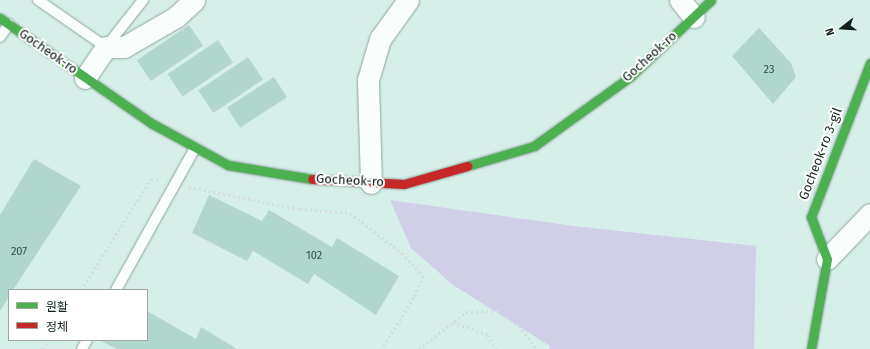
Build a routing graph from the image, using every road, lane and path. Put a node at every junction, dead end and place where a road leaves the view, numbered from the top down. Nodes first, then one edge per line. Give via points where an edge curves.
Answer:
1 (38, 0) edge
2 (143, 0) edge
3 (194, 0) edge
4 (408, 0) edge
5 (680, 0) edge
6 (711, 0) edge
7 (694, 17) junction
8 (4, 21) edge
9 (0, 37) edge
10 (106, 46) junction
11 (869, 71) edge
12 (85, 78) junction
13 (195, 148) junction
14 (166, 182) dead end
15 (371, 183) junction
16 (180, 185) dead end
17 (868, 220) edge
18 (827, 259) junction
19 (81, 289) edge
20 (117, 289) edge
21 (453, 322) junction
22 (382, 349) edge
23 (419, 349) edge
24 (496, 349) edge
25 (537, 349) edge
26 (811, 349) edge

1 - 10 lane
2 - 10 lane
3 - 10 street via 176,17 124,47
4 - 15 street via 380,39 368,80
5 - 7 street
6 - 7 main road, Gocheok-ro
7 - 15 main road, Gocheok-ro via 631,76 534,146 404,184
8 - 9 lane
8 - 12 main road, Gocheok-ro
10 - 12 street
11 - 18 main road, Gocheok-ro 3-gil via 810,217
12 - 13 main road, Gocheok-ro via 151,124
13 - 15 main road, Gocheok-ro via 228,165 321,181
13 - 20 lane
14 - 19 path via 151,179
16 - 22 path via 300,209 350,213 402,253 423,276 414,298
17 - 18 street
18 - 26 main road
21 - 23 path
21 - 24 path via 488,335
21 - 25 path via 466,312 498,311 522,330

